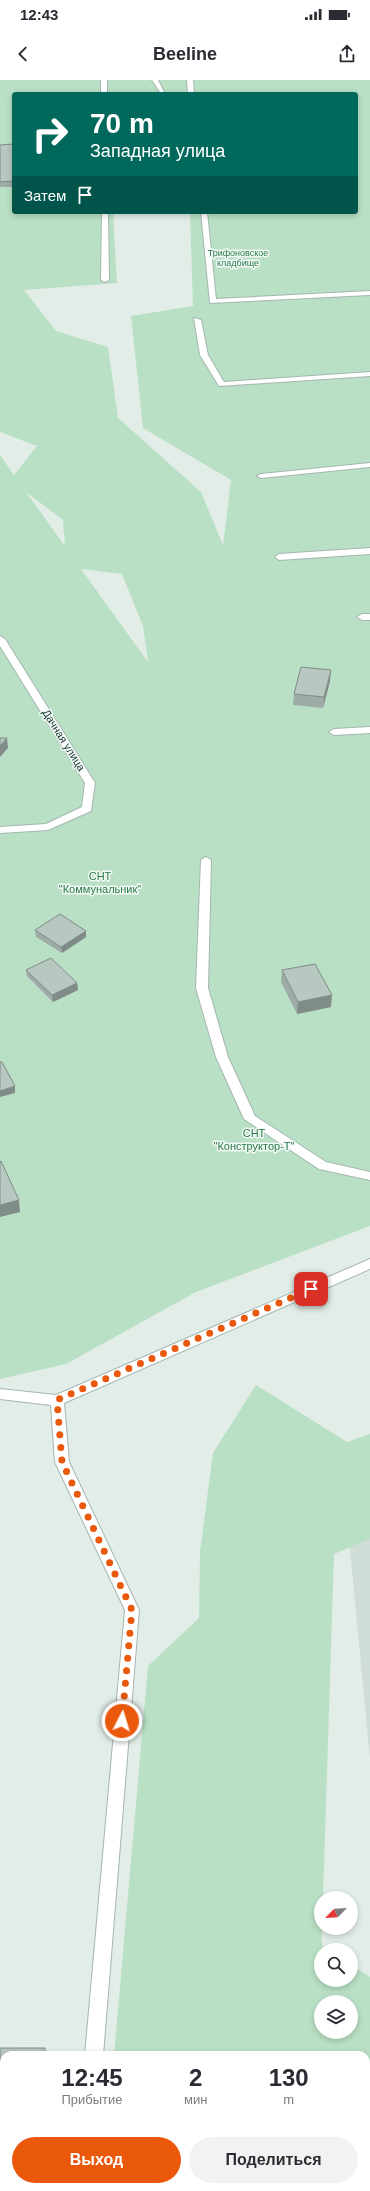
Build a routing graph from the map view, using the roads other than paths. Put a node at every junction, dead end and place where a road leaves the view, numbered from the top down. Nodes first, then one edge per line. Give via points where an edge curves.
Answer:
1 (104, 80) edge
2 (155, 80) edge
3 (190, 80) edge
4 (162, 91) dead end
5 (104, 92) edge
6 (191, 92) edge
7 (105, 214) edge
8 (204, 214) edge
9 (105, 280) dead end
10 (370, 293) edge
11 (197, 320) dead end
12 (370, 374) edge
13 (370, 465) edge
14 (261, 476) dead end
15 (370, 551) edge
16 (278, 557) dead end
17 (0, 639) edge
18 (370, 730) edge
19 (334, 732) dead end
20 (0, 830) edge
21 (206, 860) dead end
22 (370, 1176) edge
23 (370, 1264) edge
24 (0, 1394) edge
25 (57, 1400) junction
26 (94, 2051) edge

1 - 5 street
2 - 4 street
3 - 6 street
7 - 9 street
8 - 10 street via 213,301
11 - 12 street via 204,355 222,384
13 - 14 street
15 - 16 street
17 - 20 street, Дачная улица via 90,783 87,809 48,827
18 - 19 street
21 - 22 street via 202,988 222,1058 250,1119 323,1166
23 - 25 street
24 - 25 street
25 - 26 street via 62,1462 132,1610

